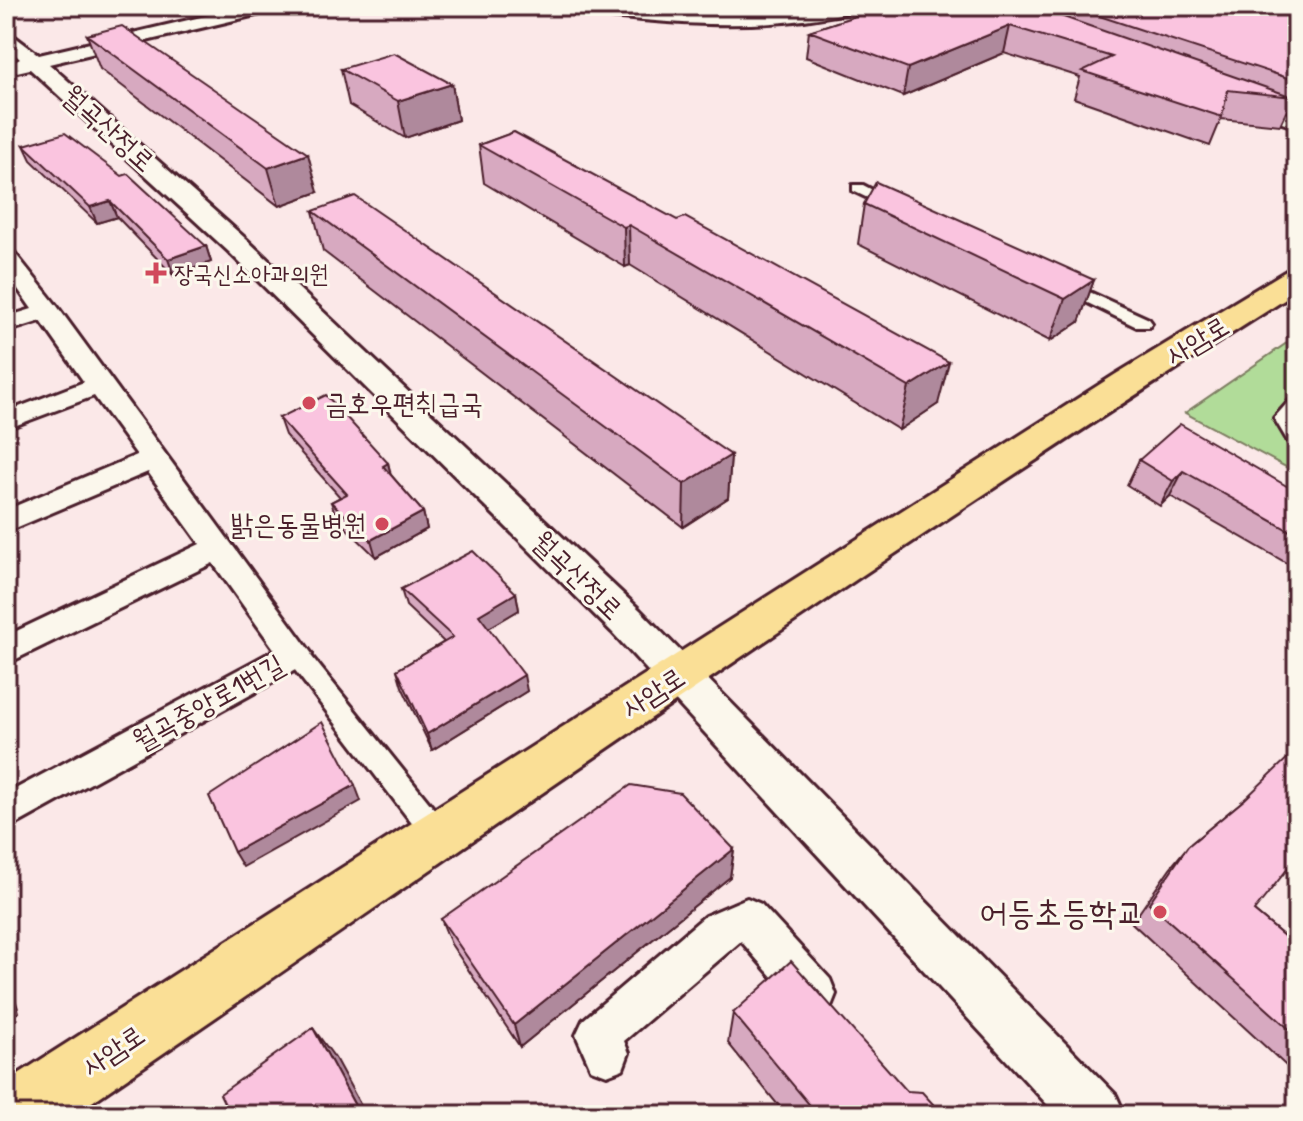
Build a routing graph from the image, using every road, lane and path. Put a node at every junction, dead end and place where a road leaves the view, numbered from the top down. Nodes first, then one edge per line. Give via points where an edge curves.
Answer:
1 (271, 6) edge
2 (555, 6) edge
3 (852, 6) edge
4 (6, 36) edge
5 (20, 65) edge
6 (1224, 98) edge
7 (1297, 100) edge
8 (1269, 113) junction
9 (1297, 123) edge
10 (858, 188) dead end
11 (915, 215) edge
12 (6, 257) edge
13 (1043, 276) edge
14 (1297, 278) edge
15 (49, 311) junction
16 (1143, 323) dead end
17 (6, 325) edge
18 (102, 384) junction
19 (1297, 404) edge
20 (6, 421) edge
21 (1297, 441) edge
22 (155, 458) junction
23 (6, 522) edge
24 (219, 548) junction
25 (6, 651) edge
26 (296, 654) junction
27 (676, 677) junction
28 (6, 813) edge
29 (437, 834) junction
30 (840, 1022) edge
31 (607, 1053) dead end
32 (15, 1115) edge
33 (1096, 1115) edge

1 - 5 street, 월곡산정로
2 - 3 street via 751,21 805,18
4 - 5 street, 월곡산정로
5 - 27 street, 월곡산정로 via 237,245 626,621
6 - 8 street
7 - 8 street
8 - 9 street
10 - 11 street
12 - 15 street, 월곡중앙로1번길
13 - 16 street
14 - 27 main road, 사암로
15 - 17 street
15 - 18 street, 월곡중앙로1번길
18 - 20 street
18 - 22 street, 월곡중앙로1번길
19 - 21 street via 1284,418
22 - 23 street
22 - 24 street, 월곡중앙로1번길
24 - 25 street
24 - 26 street, 월곡중앙로1번길
26 - 28 street, 월곡중앙로1번길
26 - 29 street
27 - 29 main road, 사암로
27 - 33 street, 월곡산정로
29 - 32 main road, 사암로
30 - 31 street via 747,918 719,930 598,1035

